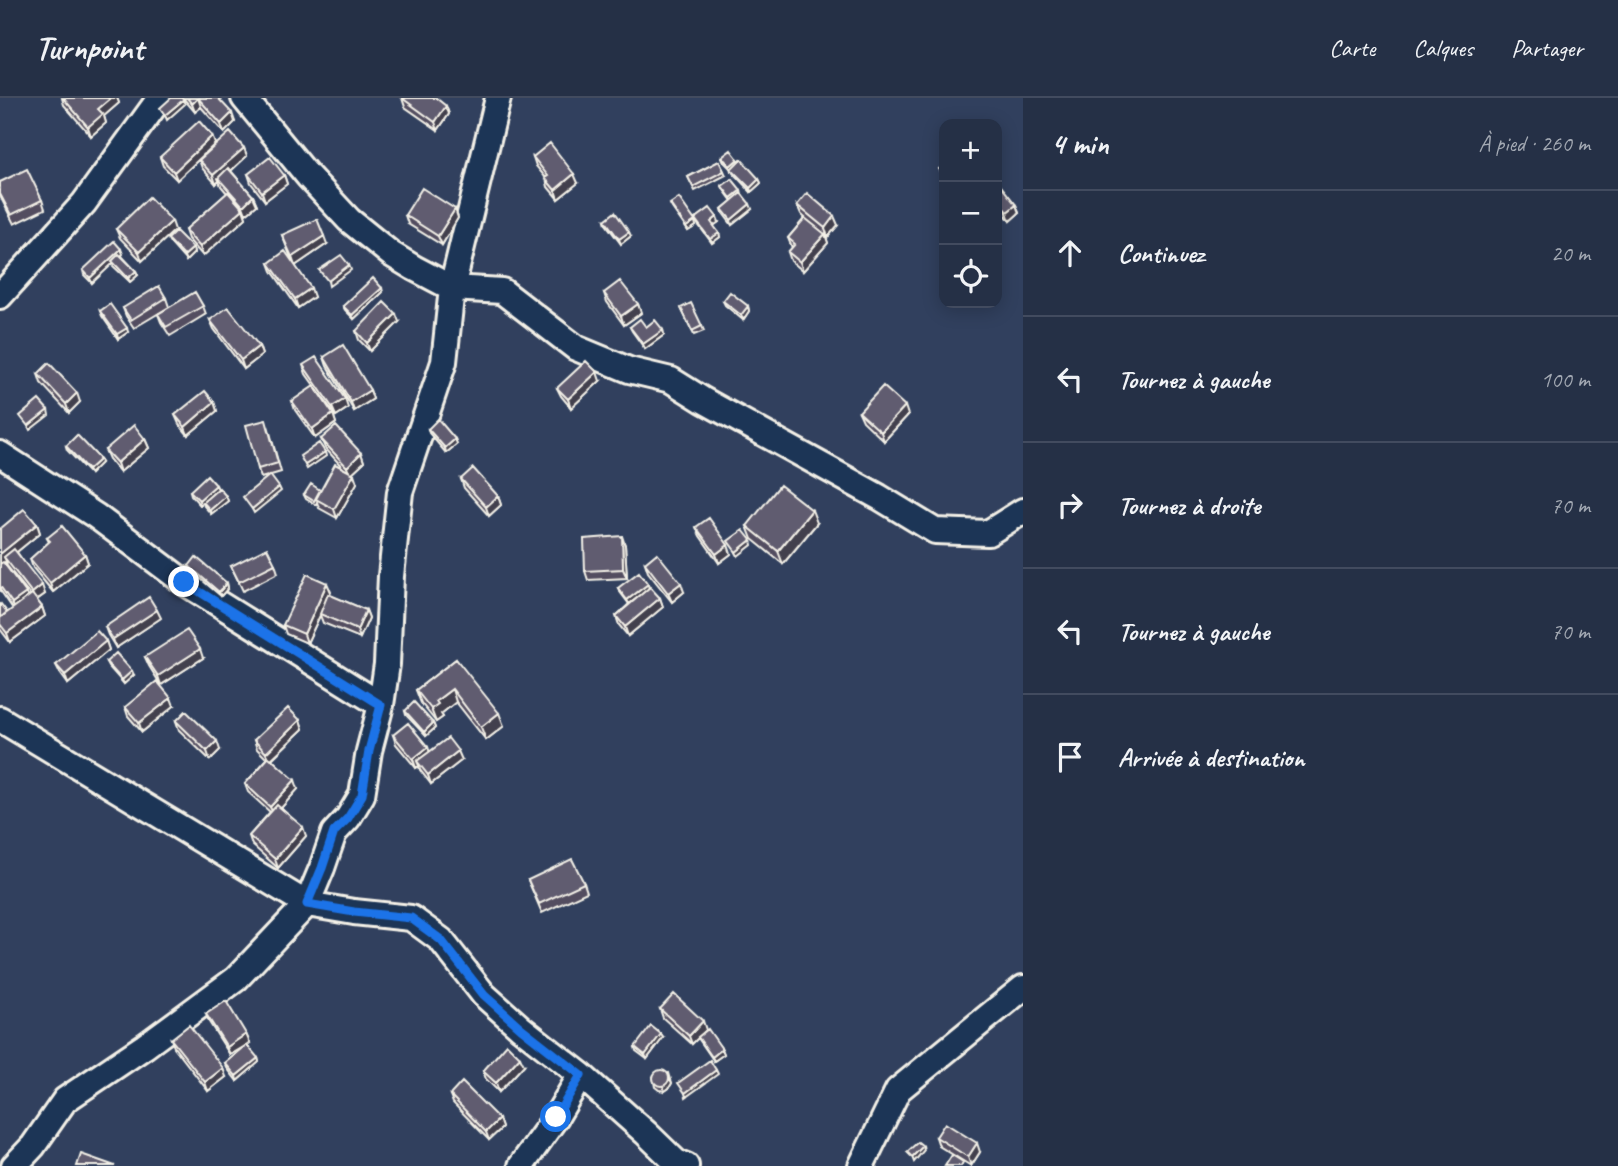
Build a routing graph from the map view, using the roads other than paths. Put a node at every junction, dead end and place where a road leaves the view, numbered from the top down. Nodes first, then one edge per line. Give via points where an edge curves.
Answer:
1 (160, 98) edge
2 (244, 98) edge
3 (498, 98) edge
4 (452, 288) junction
5 (0, 296) edge
6 (0, 454) edge
7 (1023, 512) edge
8 (381, 705) junction
9 (0, 719) edge
10 (307, 904) junction
11 (1023, 988) edge
12 (581, 1075) junction
13 (14, 1166) edge
14 (521, 1166) edge
15 (686, 1166) edge
16 (861, 1166) edge

1 - 5 street via 84,203
2 - 4 street via 349,220 391,254
3 - 4 street
4 - 7 street via 502,291 576,348 629,370 671,380 935,531 988,533
4 - 8 street via 444,362 400,492
6 - 8 street via 96,516 184,582
8 - 10 street via 362,795 334,832
9 - 10 street
10 - 12 street via 411,918 441,940 484,995
10 - 13 street via 236,979 65,1100
11 - 16 street via 898,1090
12 - 14 street
12 - 15 street via 676,1162

